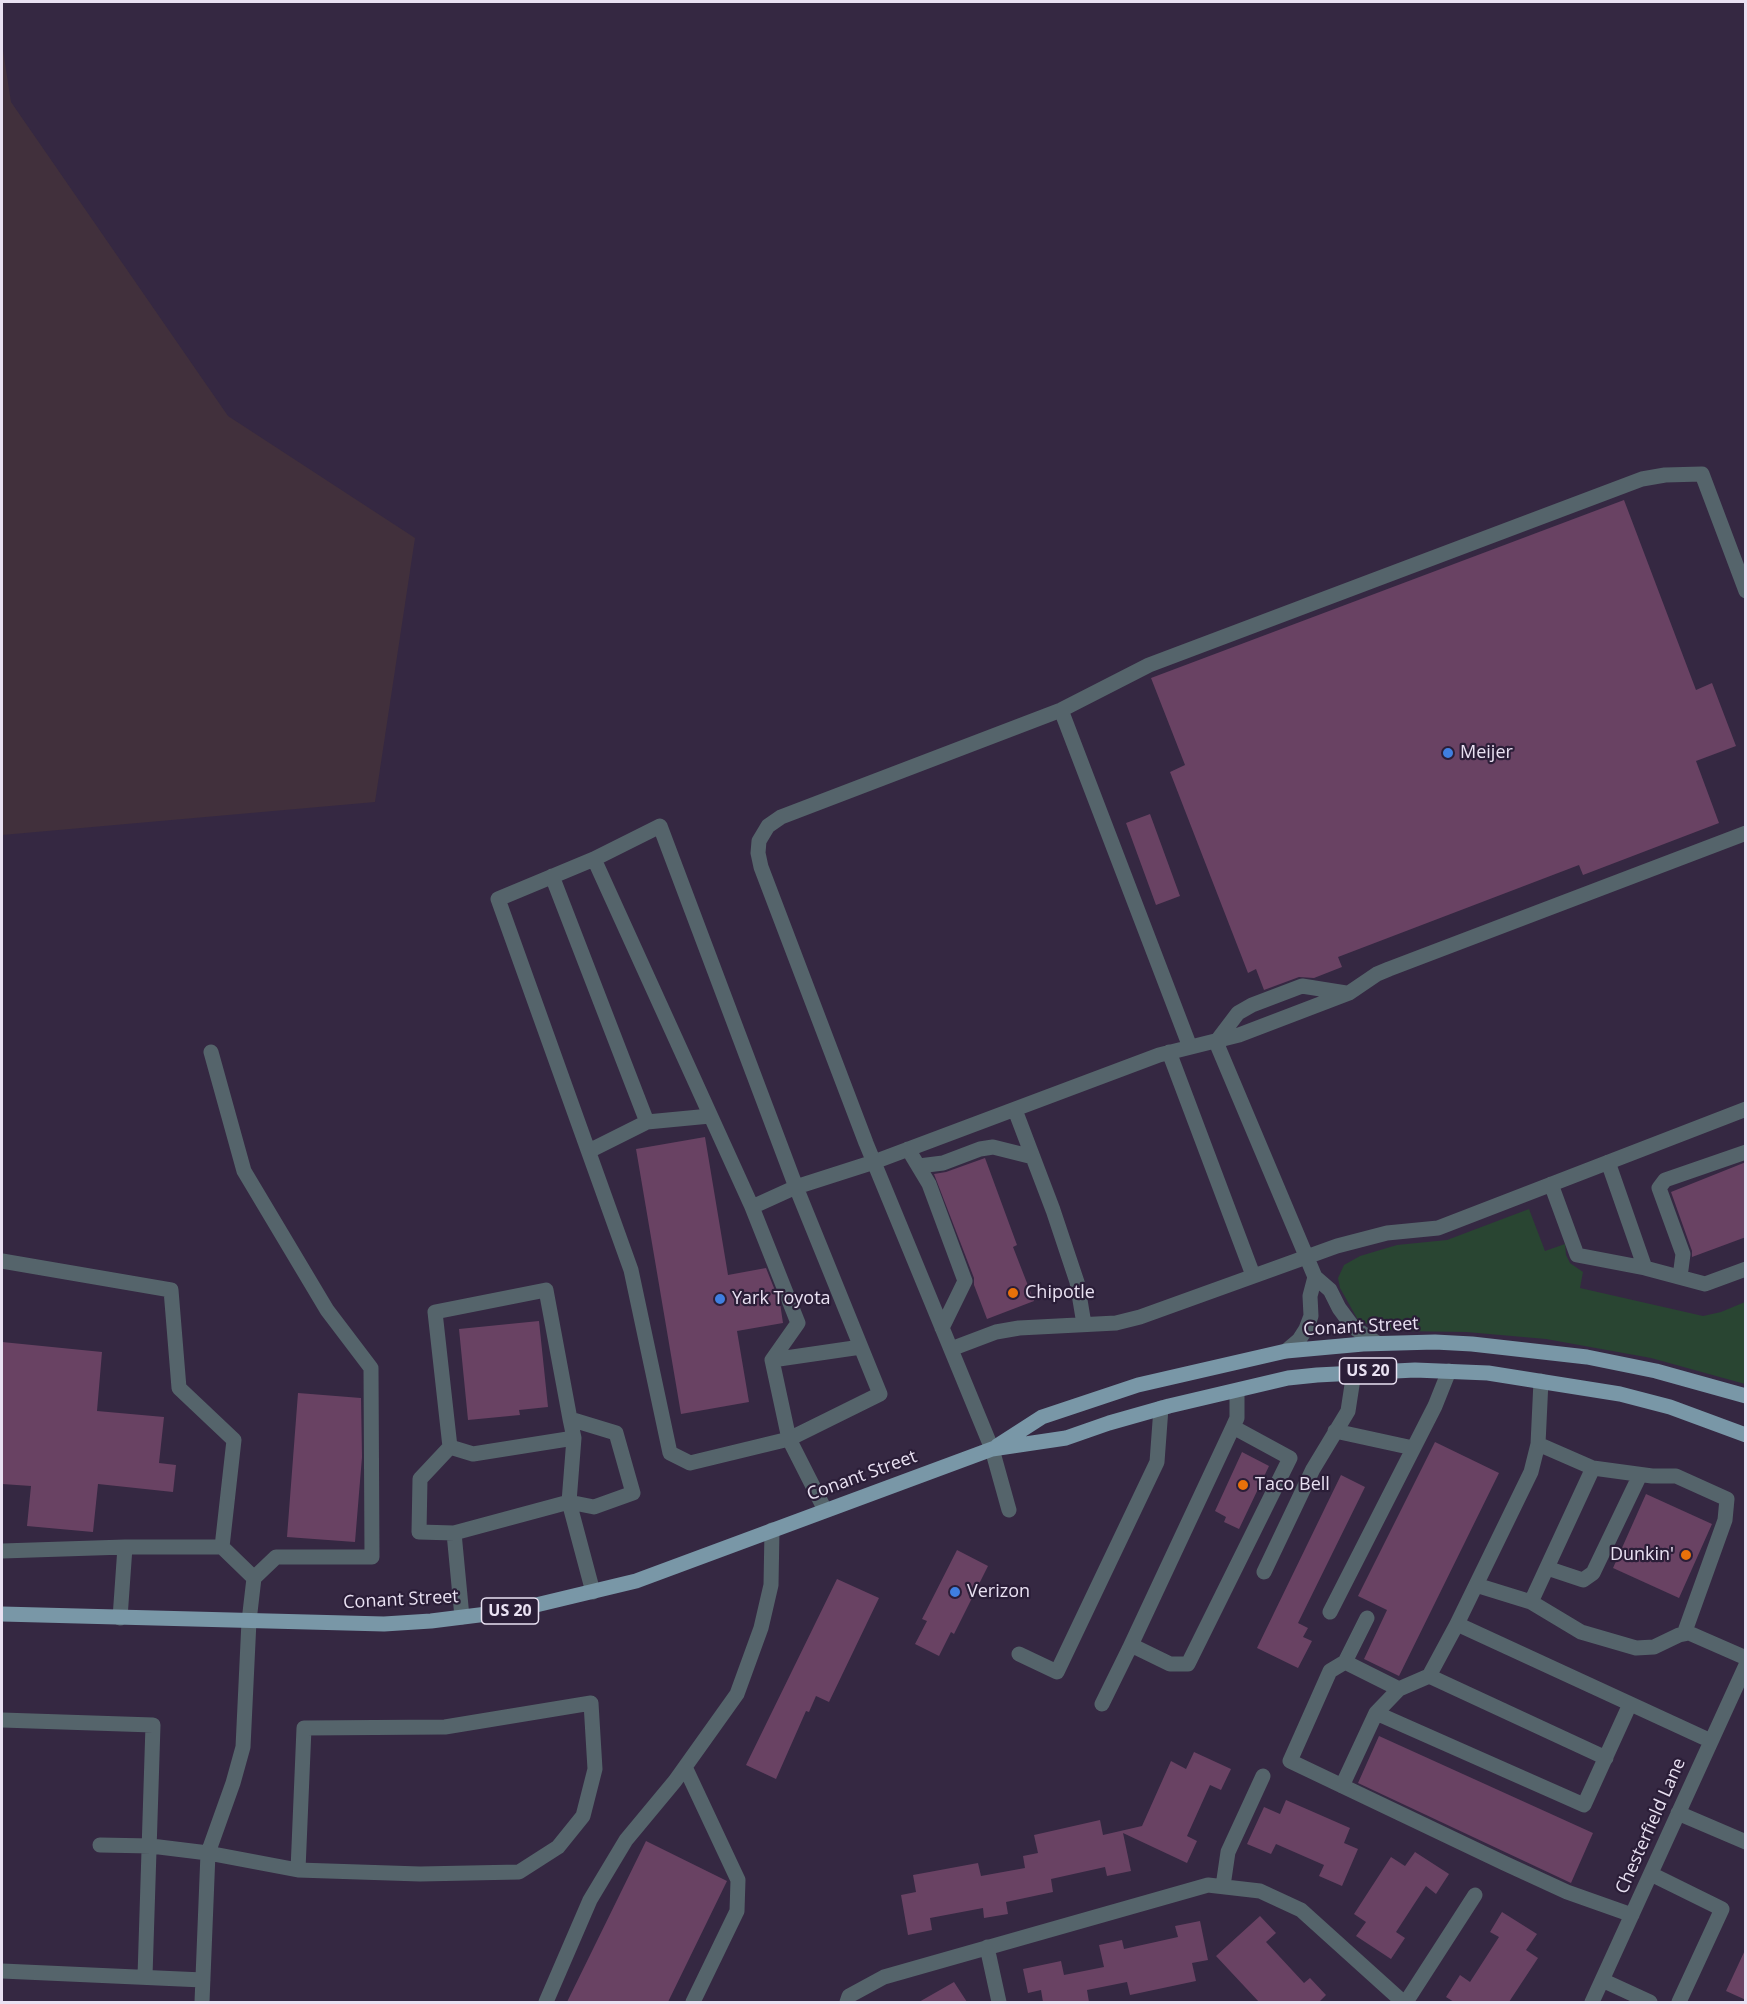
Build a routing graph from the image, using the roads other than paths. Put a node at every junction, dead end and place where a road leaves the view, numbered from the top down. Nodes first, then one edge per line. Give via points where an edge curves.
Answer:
1 (1746, 591) edge
2 (1060, 710) junction
3 (1746, 833) edge
4 (594, 859) junction
5 (552, 876) junction
6 (1349, 993) junction
7 (1216, 1042) junction
8 (1190, 1047) junction
9 (211, 1052) dead end
10 (1169, 1052) junction
11 (1746, 1109) edge
12 (1015, 1110) junction
13 (710, 1116) junction
14 (647, 1122) junction
15 (908, 1149) junction
16 (589, 1151) junction
17 (1746, 1152) edge
18 (1033, 1157) junction
19 (874, 1162) junction
20 (1608, 1162) junction
21 (919, 1166) junction
22 (1551, 1184) junction
23 (796, 1187) junction
24 (752, 1207) junction
25 (1307, 1256) junction
26 (2, 1261) edge
27 (1645, 1268) junction
28 (1746, 1269) edge
29 (1253, 1275) junction
30 (1315, 1276) junction
31 (1680, 1277) junction
32 (1084, 1324) junction
33 (942, 1328) junction
34 (1377, 1343) junction
35 (861, 1347) junction
36 (951, 1349) junction
37 (1286, 1351) junction
38 (772, 1360) junction
39 (1449, 1371) junction
40 (1354, 1372) junction
41 (1541, 1381) junction
42 (1237, 1391) junction
43 (1746, 1396) edge
44 (1161, 1408) junction
45 (570, 1419) junction
46 (1233, 1427) junction
47 (1335, 1431) junction
48 (1746, 1435) edge
49 (574, 1438) junction
50 (789, 1439) junction
51 (1538, 1444) junction
52 (450, 1447) junction
53 (1413, 1448) junction
54 (992, 1449) junction
55 (1593, 1468) junction
56 (1640, 1475) junction
57 (569, 1502) junction
58 (825, 1510) junction
59 (1008, 1510) dead end
60 (772, 1530) junction
61 (454, 1533) junction
62 (222, 1546) junction
63 (124, 1547) junction
64 (2, 1551) edge
65 (1546, 1568) junction
66 (1264, 1572) dead end
67 (254, 1578) junction
68 (1476, 1585) junction
69 (593, 1592) junction
70 (1531, 1602) junction
71 (1330, 1612) dead end
72 (2, 1614) edge
73 (462, 1617) junction
74 (120, 1618) junction
75 (1367, 1618) dead end
76 (249, 1621) junction
77 (1457, 1624) junction
78 (1684, 1634) junction
79 (1131, 1645) junction
80 (1019, 1654) dead end
81 (1746, 1658) edge
82 (1346, 1662) junction
83 (1746, 1665) edge
84 (1429, 1676) junction
85 (1742, 1683) edge
86 (1399, 1689) junction
87 (1102, 1704) dead end
88 (1630, 1704) junction
89 (1376, 1713) junction
90 (2, 1720) edge
91 (1711, 1741) junction
92 (1606, 1758) junction
93 (686, 1767) junction
94 (1263, 1776) dead end
95 (1342, 1786) junction
96 (1678, 1812) junction
97 (1746, 1842) edge
98 (100, 1845) dead end
99 (151, 1846) junction
100 (208, 1853) junction
101 (297, 1870) junction
102 (1651, 1874) junction
103 (1223, 1886) junction
104 (1475, 1895) dead end
105 (1632, 1915) junction
106 (987, 1947) junction
107 (2, 1971) edge
108 (145, 1976) junction
109 (202, 1980) junction
110 (1602, 1980) junction
111 (202, 2002) edge
112 (546, 2002) edge
113 (693, 2002) edge
114 (847, 2002) edge
115 (999, 2002) edge
116 (1405, 2002) edge
117 (1592, 2002) edge
118 (1650, 2002) edge
119 (1679, 2002) edge

1 - 2 street via 1702,474 1665,475 1642,479 1149,664
2 - 8 street
2 - 19 street via 781,817 768,826 759,840 761,867
3 - 6 street via 1377,974
4 - 5 street
4 - 13 street
4 - 23 street via 660,826
5 - 14 street
5 - 16 street via 498,899
6 - 7 street
6 - 7 street via 1302,986 1238,1013
7 - 8 street
7 - 25 street
8 - 10 street
9 - 67 street via 244,1171 327,1310 371,1368 372,1557 276,1557
10 - 12 street
10 - 29 street
11 - 20 street
12 - 15 street
12 - 18 street
13 - 14 street
13 - 24 street
14 - 16 street
15 - 19 street
15 - 21 street
16 - 50 street via 631,1270 670,1453 690,1463
17 - 31 street via 1665,1180 1659,1188 1683,1254
18 - 21 street via 993,1147
18 - 32 street via 1077,1282
19 - 23 street
19 - 33 street
20 - 22 street
20 - 27 street
21 - 33 street via 965,1281
22 - 25 street via 1438,1228 1387,1233
22 - 27 street via 1577,1255
23 - 24 street
23 - 35 street
24 - 38 street via 798,1323
25 - 29 street
25 - 30 street
26 - 62 street via 171,1290 179,1388 234,1440
27 - 31 street
28 - 31 street via 1705,1284
29 - 32 street via 1140,1317
30 - 34 street via 1330,1290 1353,1327
30 - 37 street via 1310,1296 1311,1317 1299,1340
32 - 36 street via 996,1332
33 - 36 street
34 - 37 main road, Conant Street / US 20
34 - 43 main road, Conant Street / US 20 via 1472,1344 1587,1357
35 - 38 street
35 - 50 street via 880,1394
36 - 54 street
37 - 54 main road, Conant Street / US 20 via 1138,1385 1042,1417
38 - 50 street
39 - 40 main road, Conant Street / US 20
39 - 41 main road, Conant Street / US 20
39 - 53 street
40 - 42 main road, Conant Street / US 20 via 1288,1378
40 - 47 street via 1348,1411
41 - 48 main road, Conant Street / US 20 via 1670,1407
41 - 51 street
42 - 44 main road, Conant Street / US 20
42 - 46 street
44 - 54 main road, Conant Street / US 20 via 1066,1438
44 - 80 street via 1157,1462 1057,1672
45 - 49 street
45 - 52 street via 546,1290 435,1312
45 - 57 street via 616,1433 633,1493 594,1507
46 - 79 street
46 - 79 street via 1290,1458 1188,1664 1170,1664
47 - 53 street
47 - 66 street
49 - 52 street via 473,1454
49 - 57 street
50 - 58 street
51 - 55 street
51 - 68 street via 1531,1472
52 - 61 street via 420,1479 419,1532
53 - 71 street
54 - 58 main road, Conant Street / US 20
54 - 59 street
55 - 56 street
55 - 65 street
56 - 65 street via 1593,1573 1583,1580
56 - 78 street via 1676,1476 1727,1499 1725,1520
57 - 61 street
57 - 69 street
58 - 60 main road, Conant Street / US 20
60 - 69 main road, Conant Street / US 20 via 636,1581
60 - 93 street via 771,1585 761,1628 737,1694
61 - 73 street
62 - 63 street
62 - 67 street
63 - 64 street
63 - 74 street
65 - 70 street
67 - 76 street
68 - 70 street
68 - 77 street
69 - 73 main road, Conant Street / US 20 via 511,1611
70 - 78 street via 1581,1632 1636,1648 1654,1647
72 - 74 main road, Conant Street / US 20
73 - 76 main road, Conant Street / US 20 via 384,1624
74 - 76 main road, Conant Street / US 20
75 - 82 street
76 - 100 street via 243,1747
77 - 84 street
77 - 88 street
78 - 81 street
79 - 87 street
82 - 86 street
82 - 95 street via 1330,1671 1290,1761
83 - 85 street, Chesterfield Lane
84 - 86 street
84 - 92 street
85 - 91 street, Chesterfield Lane
86 - 89 street
88 - 91 street
88 - 92 street
89 - 92 street via 1584,1805
89 - 95 street
90 - 99 street via 153,1725
91 - 96 street, Chesterfield Lane
93 - 112 street via 626,1840 590,1900
93 - 113 street via 738,1880 737,1911
94 - 103 street via 1228,1852
95 - 105 street via 1567,1892
96 - 97 street
96 - 102 street, Chesterfield Lane
98 - 99 street
99 - 100 street
99 - 108 street
100 - 101 street
100 - 109 street
101 - 101 street via 519,1872 558,1847 584,1816 595,1769 591,1703 445,1727 304,1728
102 - 105 street, Chesterfield Lane
102 - 119 street via 1722,1909
103 - 106 street via 1208,1885
103 - 116 street via 1260,1891 1301,1910
104 - 116 street
105 - 110 street, Chesterfield Lane
106 - 114 street via 884,1977 849,1996
106 - 115 street
107 - 108 street
108 - 109 street
109 - 111 street
110 - 117 street, Chesterfield Lane
110 - 118 street

